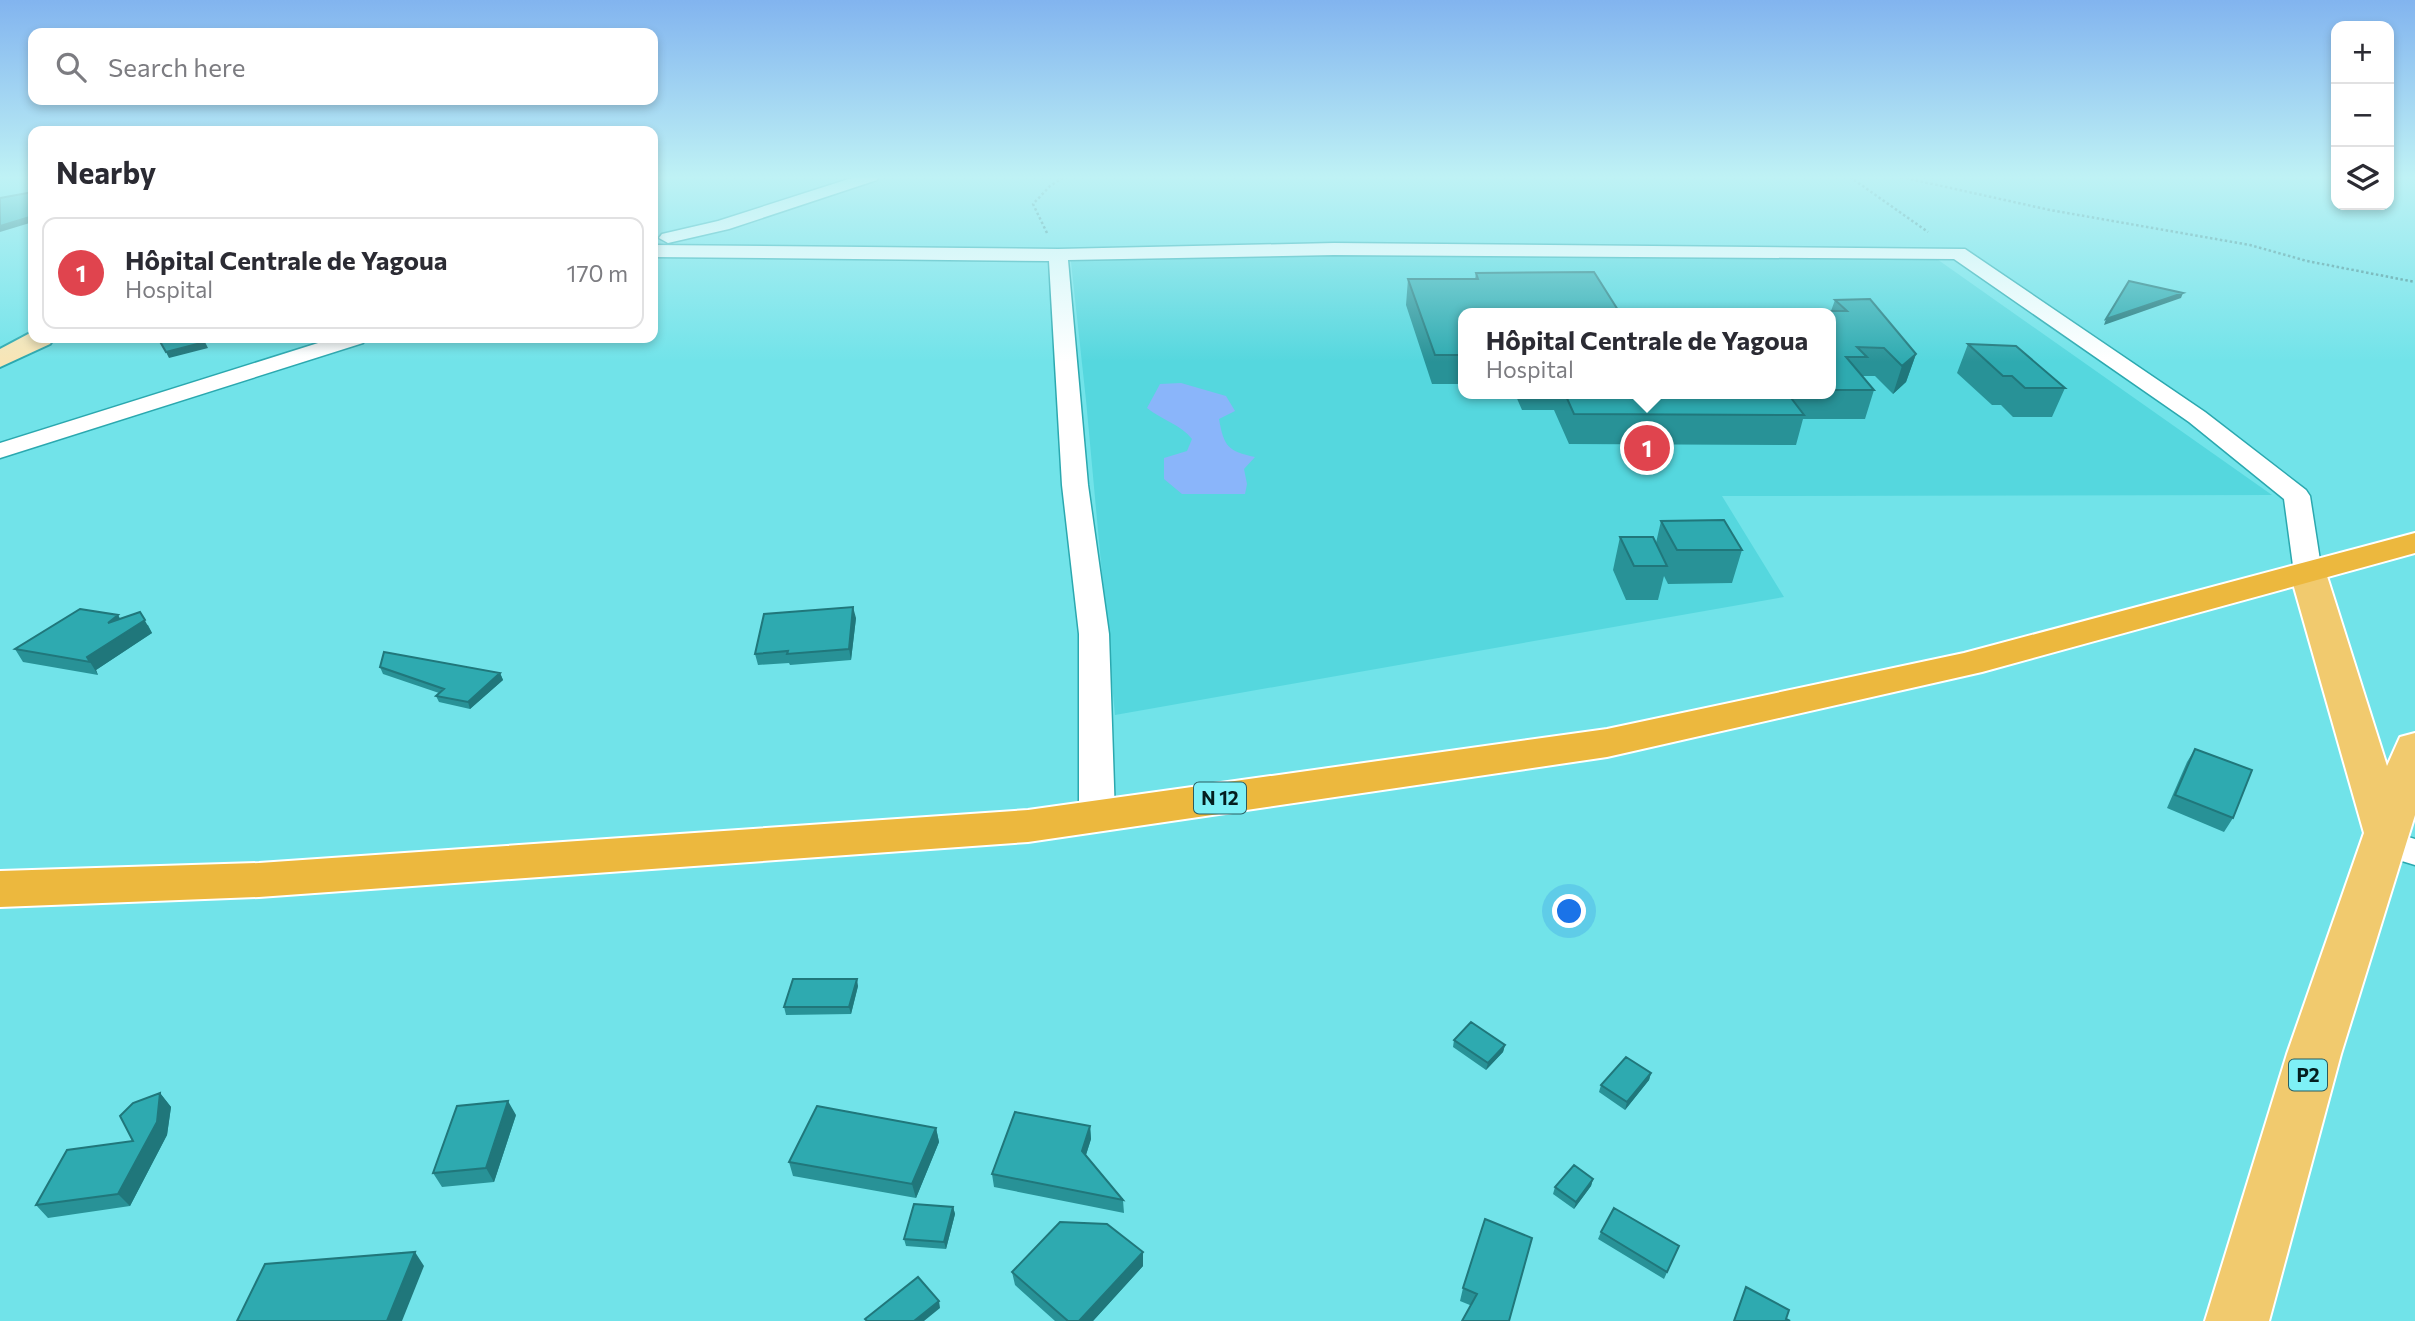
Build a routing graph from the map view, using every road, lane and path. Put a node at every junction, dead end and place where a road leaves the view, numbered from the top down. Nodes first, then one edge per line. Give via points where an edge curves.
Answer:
1 (1050, 239) edge
2 (1938, 239) edge
3 (2214, 239) edge
4 (658, 251) edge
5 (1958, 253) junction
6 (1058, 255) junction
7 (2415, 282) edge
8 (31, 343) edge
9 (339, 343) edge
10 (0, 359) edge
11 (0, 451) edge
12 (2415, 543) edge
13 (2308, 573) junction
14 (2415, 747) edge
15 (1097, 816) junction
16 (2395, 842) edge
17 (0, 888) edge
18 (2237, 1321) edge

1 - 6 path
2 - 5 path
3 - 7 path
4 - 6 street
5 - 6 street via 1334,249
5 - 13 street via 2197,417 2297,496
6 - 15 street via 1075,485 1094,634
8 - 10 main road
9 - 11 street
12 - 13 highway, N 12
13 - 15 highway, N 12 via 1968,664 1607,743
13 - 16 main road
14 - 16 main road, P2
15 - 17 highway, N 12 via 1028,826 259,880
16 - 18 main road, P2 via 2314,1054

